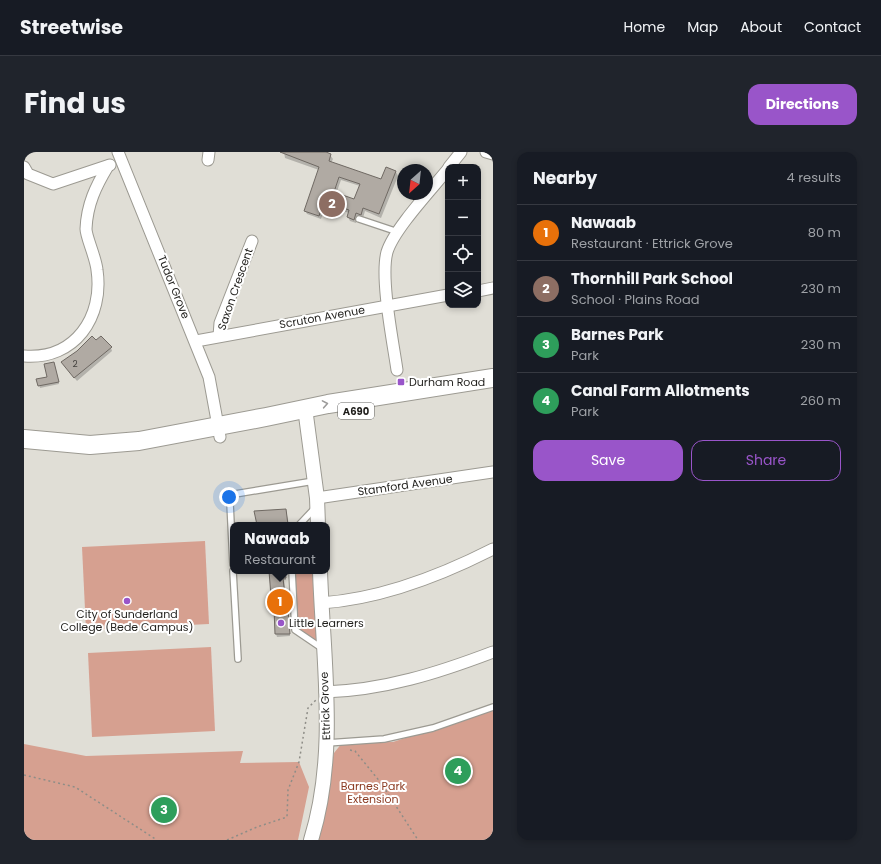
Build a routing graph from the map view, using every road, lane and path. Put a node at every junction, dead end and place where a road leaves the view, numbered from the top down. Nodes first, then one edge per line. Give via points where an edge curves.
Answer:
1 (486, 152) edge
2 (459, 153) edge
3 (493, 154) edge
4 (120, 156) edge
5 (452, 164) edge
6 (108, 166) junction
7 (24, 167) edge
8 (445, 173) edge
9 (359, 219) dead end
10 (398, 232) junction
11 (252, 241) dead end
12 (493, 288) edge
13 (481, 290) edge
14 (445, 296) edge
15 (388, 305) junction
16 (219, 336) junction
17 (196, 341) junction
18 (24, 356) edge
19 (397, 370) dead end
20 (493, 378) edge
21 (493, 388) edge
22 (306, 414) junction
23 (219, 432) junction
24 (24, 439) edge
25 (24, 449) edge
26 (493, 472) edge
27 (315, 481) junction
28 (317, 502) junction
29 (231, 522) edge
30 (301, 522) edge
31 (318, 522) edge
32 (493, 549) edge
33 (233, 574) edge
34 (292, 574) edge
35 (320, 574) edge
36 (321, 603) junction
37 (323, 650) junction
38 (493, 652) edge
39 (238, 659) dead end
40 (325, 696) junction
41 (493, 707) edge
42 (327, 743) junction
43 (348, 749) dead end
44 (24, 775) edge
45 (157, 840) edge
46 (227, 840) edge
47 (311, 840) edge
48 (418, 840) edge

1 - 3 street
2 - 5 street
4 - 6 street
4 - 17 street, Tudor Grove
6 - 7 street via 53,184 28,174
6 - 18 street via 92,194 87,214 86,231 97,270 98,293 94,312 86,329 58,352
8 - 10 street
9 - 10 lane
10 - 15 street via 387,252 385,273
11 - 16 street, Saxon Crescent via 220,323
12 - 13 street
14 - 15 street, Scruton Avenue
15 - 16 street, Scruton Avenue
15 - 19 street
16 - 17 street, Scruton Avenue
17 - 23 street, Tudor Grove via 210,377
22 -> 20 highway, A690
21 - 22 highway, A690
22 - 23 highway, A690
22 - 27 street
23 - 24 highway, A690 via 90,445
23 - 25 highway, A690 via 133,453 83,456
26 - 28 street, Stamford Avenue
27 - 28 street
27 - 29 lane via 235,494 230,503
28 - 30 lane
28 - 31 street
32 - 36 street via 434,576 372,596
33 - 39 lane
34 - 37 lane via 295,630
35 - 36 street, Ettrick Grove
36 - 37 street, Ettrick Grove
37 - 40 street, Ettrick Grove
38 - 40 street via 404,682
40 - 42 street, Ettrick Grove
40 - 46 path via 314,700 308,708 299,762 288,790 287,818
41 - 42 lane via 433,728 384,739
42 - 47 street, Ettrick Grove via 323,785
43 - 48 path via 355,751 381,783
44 - 45 path via 75,787

